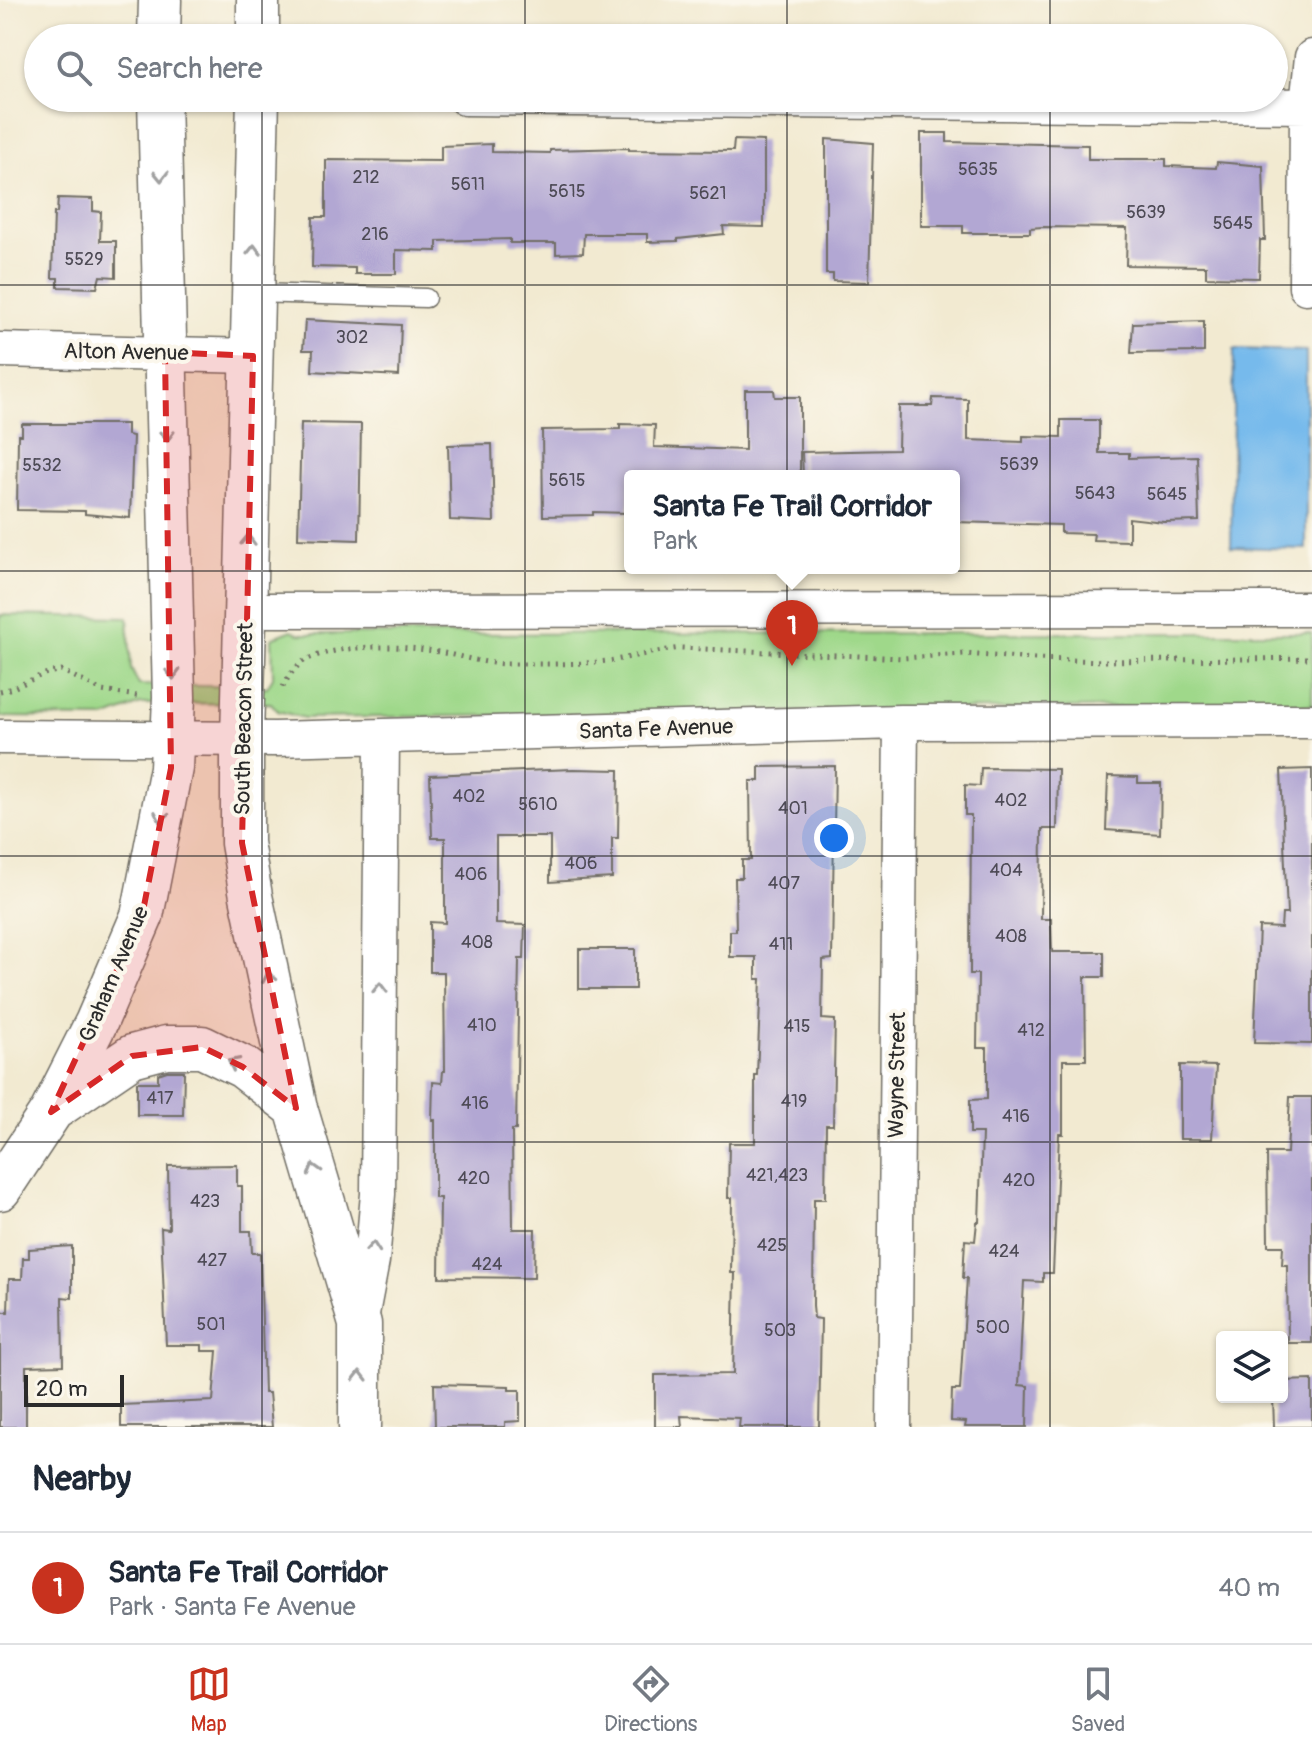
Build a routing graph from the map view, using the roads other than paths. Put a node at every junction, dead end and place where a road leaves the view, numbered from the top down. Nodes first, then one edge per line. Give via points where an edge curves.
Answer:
1 (160, 0) edge
2 (258, 0) edge
3 (159, 24) edge
4 (258, 24) edge
5 (1312, 57) edge
6 (1288, 106) edge
7 (1307, 106) junction
8 (159, 112) edge
9 (258, 112) edge
10 (1306, 287) dead end
11 (253, 293) junction
12 (426, 298) dead end
13 (0, 350) edge
14 (165, 352) junction
15 (253, 356) junction
16 (1312, 609) edge
17 (246, 610) junction
18 (1312, 721) edge
19 (901, 722) junction
20 (0, 737) edge
21 (382, 737) junction
22 (242, 739) junction
23 (173, 740) junction
24 (296, 1108) junction
25 (51, 1112) junction
26 (0, 1189) edge
27 (360, 1324) junction
28 (360, 1427) edge
29 (894, 1427) edge

1 - 3 street
2 - 4 street
5 - 7 street
6 - 7 street
7 - 10 street
8 -> 14 street
11 -> 9 street, South Beacon Street
11 - 12 lane
11 - 15 street, South Beacon Street
13 - 14 street, Alton Avenue
14 - 15 street, Alton Avenue
14 -> 23 street
17 -> 15 street, South Beacon Street
16 - 17 street
17 - 22 street, South Beacon Street
18 - 19 street, Santa Fe Avenue
19 - 21 street, Santa Fe Avenue
19 - 29 street, Wayne Street
20 - 23 street, Santa Fe Avenue
21 - 22 street, Santa Fe Avenue
27 -> 21 street, South Beacon Street via 378,1194
22 - 23 street, Santa Fe Avenue
24 -> 22 street, South Beacon Street via 242,843
23 -> 25 street, Graham Avenue via 142,916
24 -> 25 street via 243,1067 202,1047 166,1047 132,1056
27 -> 24 street, South Beacon Street
25 - 26 street, Graham Avenue
28 -> 27 street, South Beacon Street

